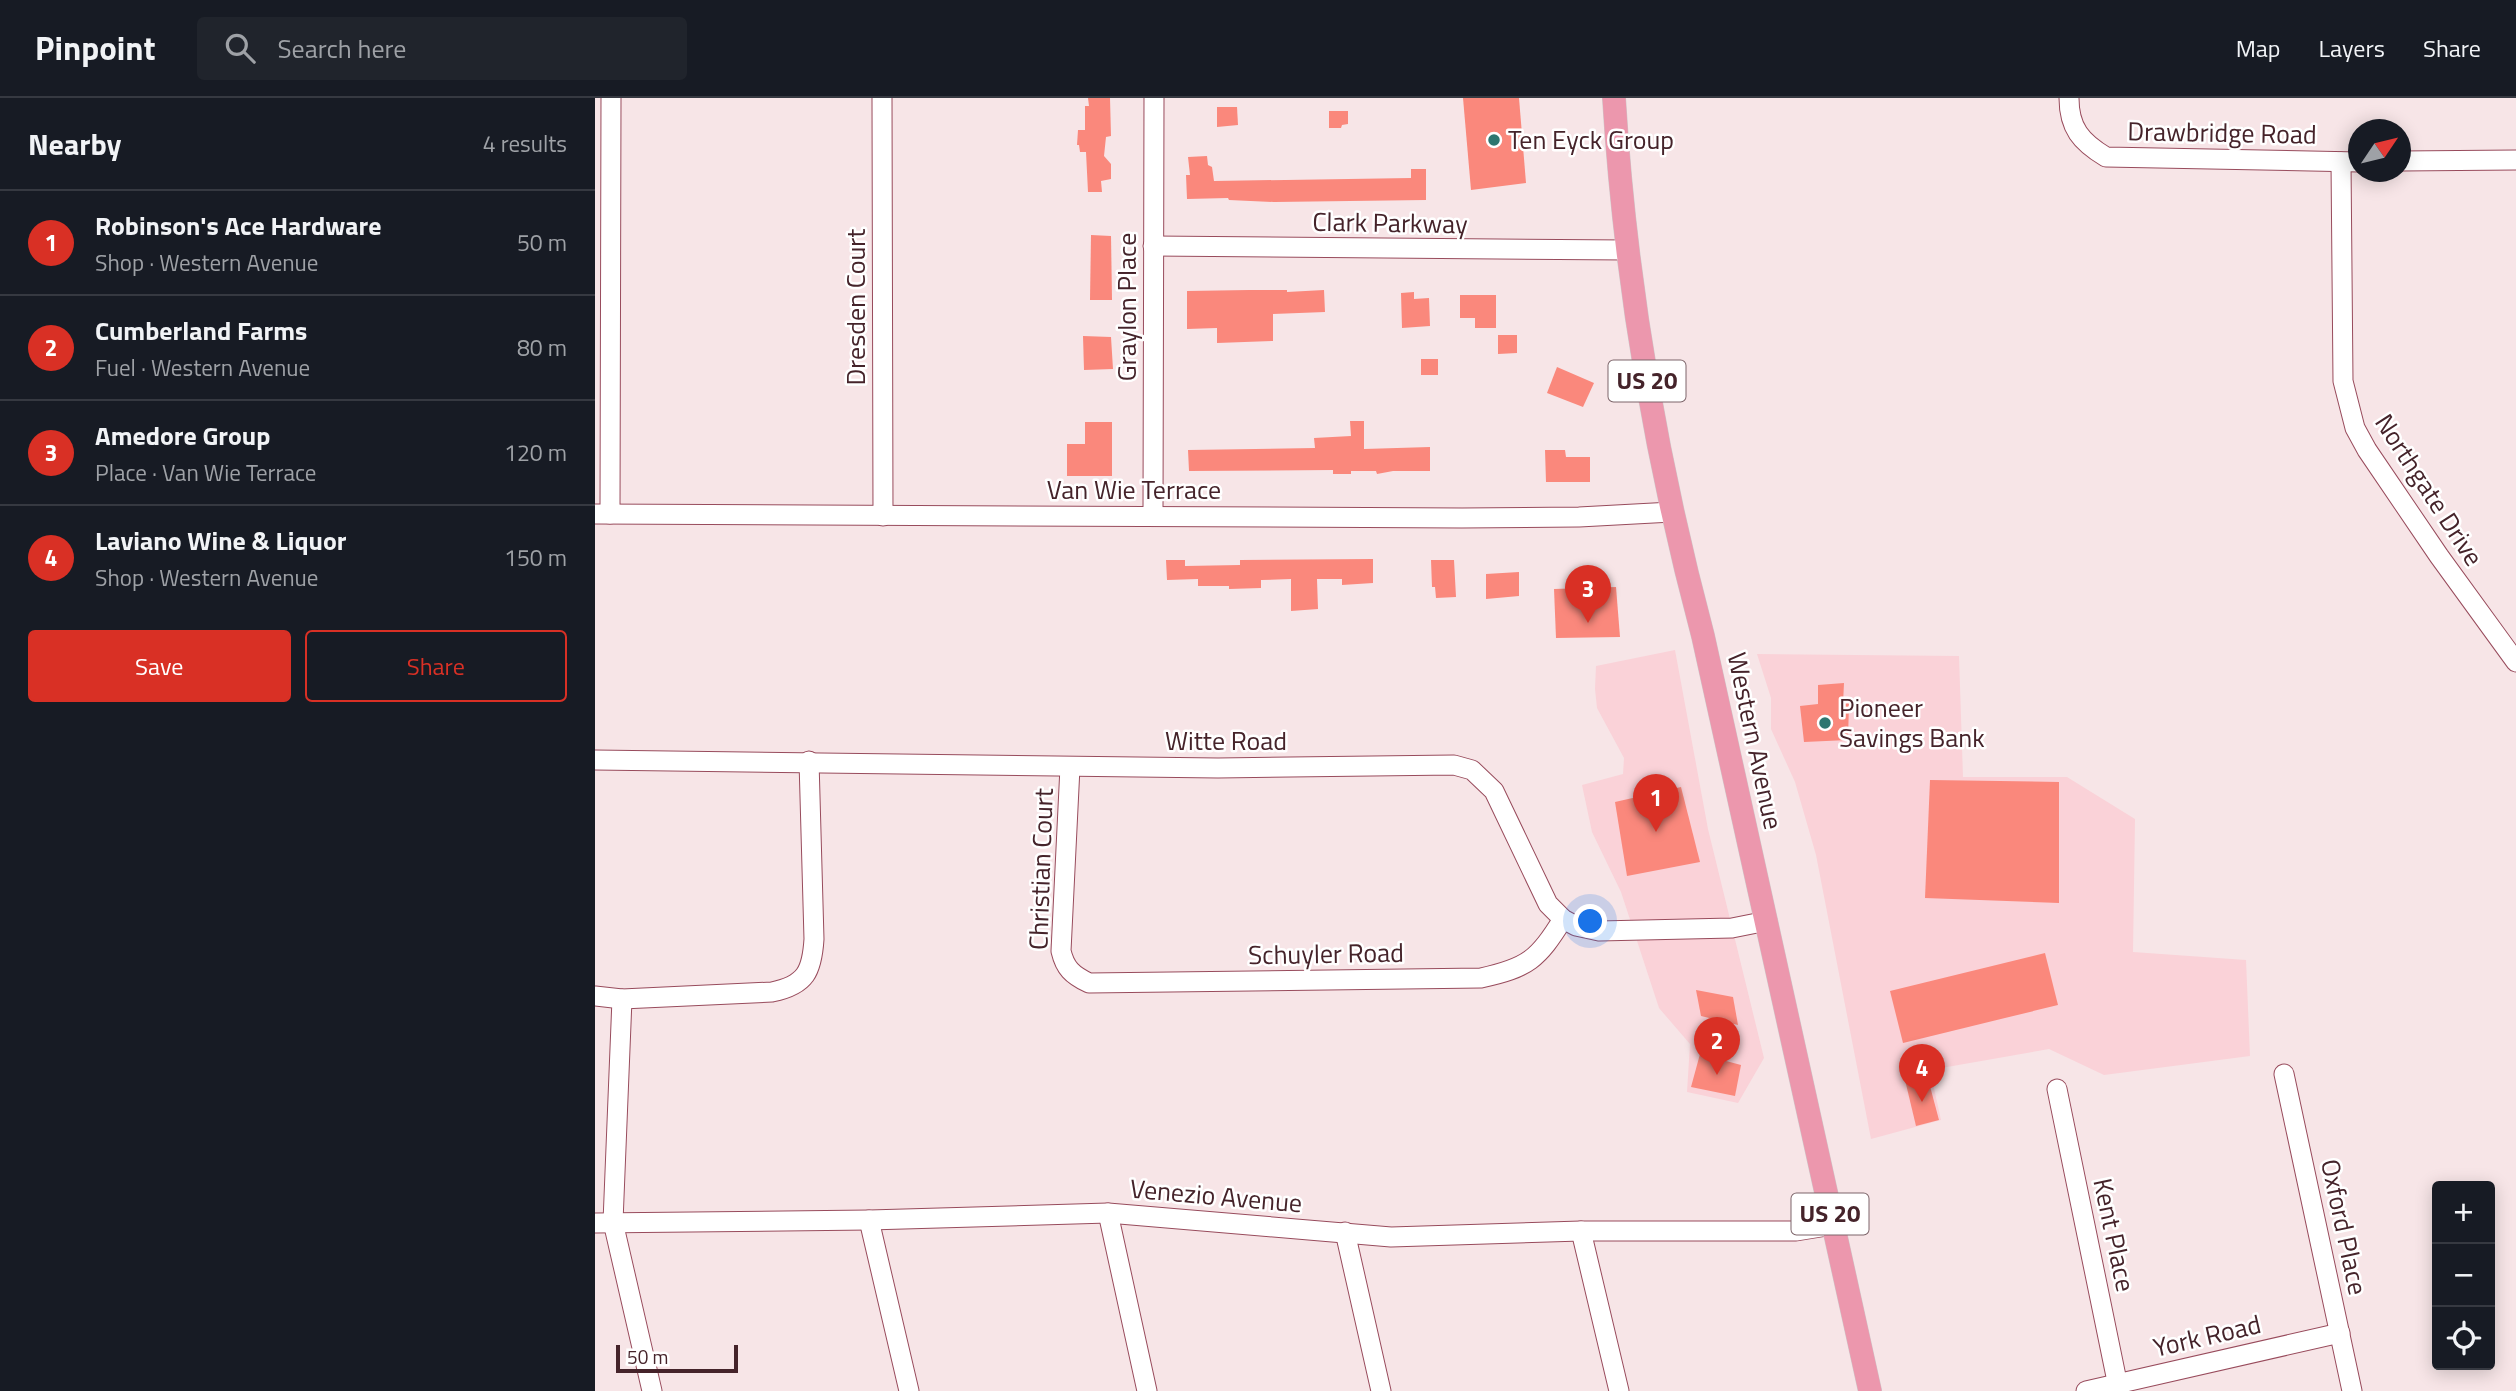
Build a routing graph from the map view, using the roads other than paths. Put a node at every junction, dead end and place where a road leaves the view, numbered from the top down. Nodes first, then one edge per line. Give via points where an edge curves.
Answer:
1 (611, 98) edge
2 (882, 98) edge
3 (1154, 98) edge
4 (1614, 98) edge
5 (2069, 98) edge
6 (603, 134) edge
7 (2516, 160) edge
8 (2411, 161) edge
9 (2348, 162) edge
10 (2349, 182) edge
11 (1153, 246) junction
12 (1627, 250) junction
13 (1672, 512) junction
14 (603, 514) edge
15 (883, 516) junction
16 (1153, 516) junction
17 (2516, 662) edge
18 (595, 760) edge
19 (809, 761) junction
20 (1070, 767) junction
21 (1563, 919) junction
22 (1767, 921) junction
23 (1069, 971) joint
24 (595, 996) edge
25 (622, 999) junction
26 (2284, 1073) dead end
27 (2057, 1089) dead end
28 (1108, 1213) junction
29 (869, 1220) junction
30 (604, 1223) edge
31 (1833, 1225) junction
32 (1581, 1231) junction
33 (1345, 1232) junction
34 (2340, 1334) junction
35 (2119, 1387) edge
36 (652, 1391) edge
37 (909, 1391) edge
38 (1147, 1391) edge
39 (1381, 1391) edge
40 (1619, 1391) edge
41 (1870, 1391) edge
42 (2086, 1391) edge
43 (2352, 1391) edge

1 - 6 street
2 - 15 street, Dresden Court
3 - 11 street, Graylon Place
4 - 12 main road, Western Avenue / US 20
5 - 9 street, Drawbridge Road via 2076,131 2088,146 2106,156
6 - 14 street
7 - 8 street
10 - 17 street, Northgate Drive via 2343,381 2355,428
11 - 12 street, Clark Parkway
11 - 16 street, Graylon Place
12 - 13 main road, Western Avenue / US 20
13 - 16 street, Van Wie Terrace via 1556,517
13 - 22 main road, Western Avenue / US 20
14 - 15 street, Van Wie Terrace
15 - 16 street, Van Wie Terrace
18 - 19 street, Witte Road
19 - 20 street, Witte Road
19 - 25 street via 814,939 808,974 790,988 772,992
20 - 21 street, Witte Road via 1454,765 1472,770 1502,804 1548,904
20 - 23 street, Christian Court via 1062,951
21 - 22 street via 1599,931 1732,928
21 - 23 street, Schuyler Road via 1544,950 1529,961 1481,978 1089,983
22 - 31 main road, Western Avenue / US 20
24 - 25 street
25 - 30 street
26 - 34 street, Oxford Place
27 - 35 street, Kent Place
28 - 29 street, Venezio Avenue
28 - 33 street, Venezio Avenue
28 - 38 street
29 - 30 street, Venezio Avenue
29 - 37 street
30 - 36 street
31 - 32 street, Venezio Avenue via 1796,1231
31 - 41 main road, Western Avenue / US 20
32 - 33 street, Venezio Avenue via 1391,1237
32 - 40 street
33 - 39 street
34 - 35 street, York Road
34 - 43 street, Oxford Place
35 - 42 street, York Road

